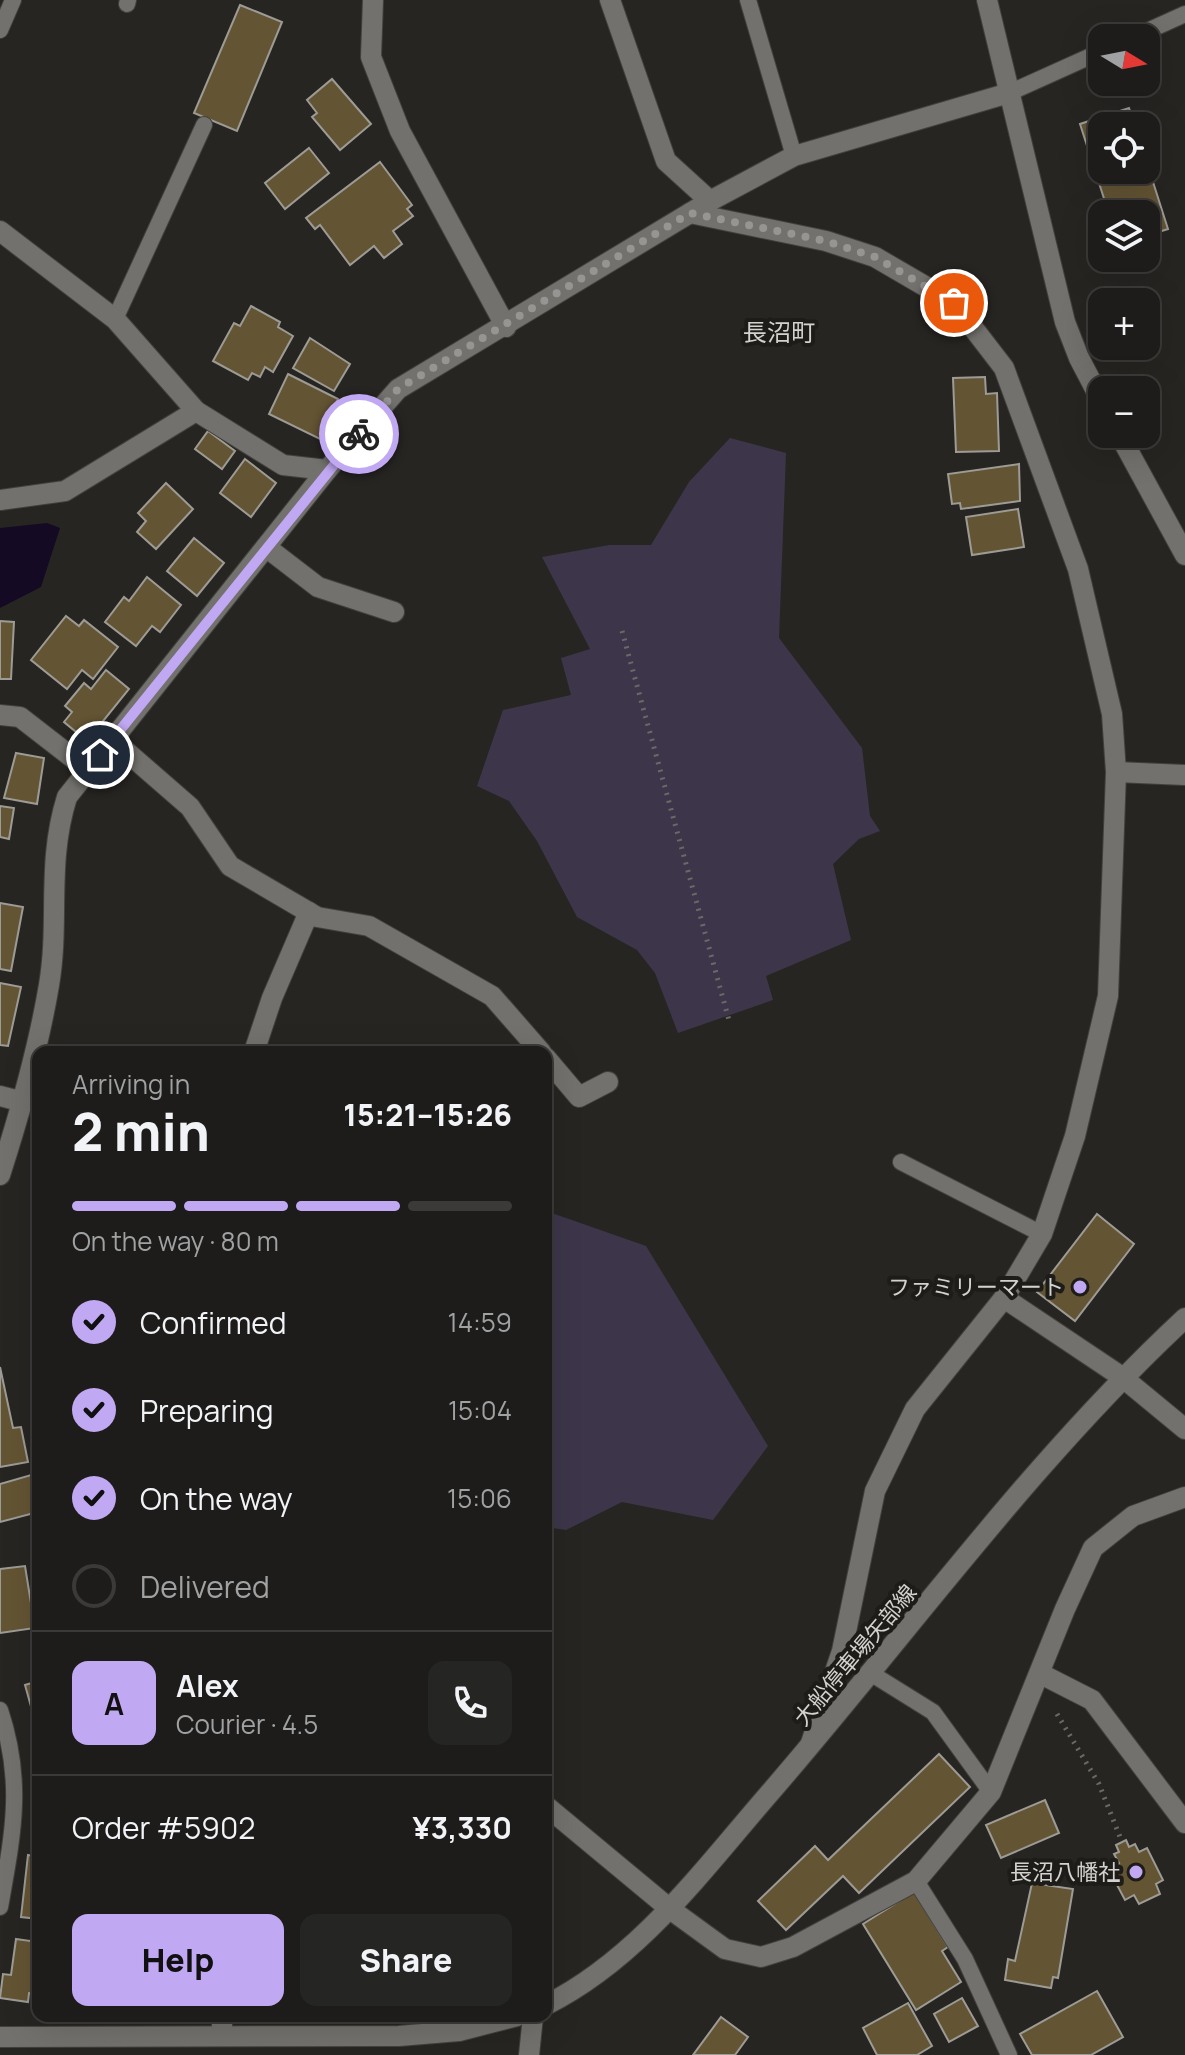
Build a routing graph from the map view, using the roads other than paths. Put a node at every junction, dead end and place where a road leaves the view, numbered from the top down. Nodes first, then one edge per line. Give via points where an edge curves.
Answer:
1 (13, 0) edge
2 (373, 0) edge
3 (610, 0) edge
4 (748, 0) edge
5 (987, 0) edge
6 (1185, 14) edge
7 (1160, 25) edge
8 (0, 30) edge
9 (1088, 57) edge
10 (1009, 93) junction
11 (204, 125) dead end
12 (794, 156) junction
13 (710, 201) junction
14 (690, 213) junction
15 (0, 231) edge
16 (115, 319) junction
17 (506, 327) junction
18 (1088, 376) edge
19 (196, 411) junction
20 (1127, 448) edge
21 (327, 470) junction
22 (0, 500) edge
23 (266, 547) junction
24 (1185, 555) edge
25 (394, 612) dead end
26 (0, 715) edge
27 (113, 740) junction
28 (87, 769) junction
29 (1116, 772) junction
30 (1185, 775) edge
31 (309, 912) junction
32 (35, 1046) edge
33 (256, 1046) edge
34 (536, 1046) edge
35 (32, 1061) edge
36 (552, 1065) edge
37 (608, 1082) dead end
38 (0, 1096) edge
39 (23, 1102) junction
40 (901, 1162) dead end
41 (0, 1175) edge
42 (1042, 1234) junction
43 (1004, 1298) junction
44 (1185, 1318) edge
45 (1122, 1377) junction
46 (1185, 1429) edge
47 (1185, 1497) edge
48 (872, 1674) junction
49 (1039, 1678) junction
50 (0, 1710) edge
51 (810, 1747) junction
52 (991, 1792) junction
53 (552, 1811) edge
54 (1185, 1823) edge
55 (916, 1881) junction
56 (0, 1907) edge
57 (670, 1909) junction
58 (552, 2002) edge
59 (494, 2022) edge
60 (532, 2022) edge
61 (222, 2026) edge
62 (0, 2037) edge
63 (529, 2055) edge
64 (1009, 2055) edge

1 - 8 lane
2 - 17 street via 371,57 400,131
3 - 13 street via 666,161
4 - 12 lane
5 - 10 street
6 - 7 lane
9 - 10 lane
10 - 12 street
10 - 18 street via 1065,322
11 - 16 lane
12 - 13 street
13 - 14 street
14 - 17 street
14 - 29 street via 826,241 875,257 954,303 1004,368 1078,569 1112,714
15 - 16 street
16 - 19 street
17 - 21 street via 398,389
19 - 21 street via 283,465
19 - 22 street via 65,491
20 - 24 street
21 - 23 street
23 - 25 street via 318,587
23 - 27 street
26 - 28 street via 20,717
27 - 28 street
27 - 31 street via 190,807 230,866
28 - 32 street via 67,797 55,835 49,983
29 - 30 street
29 - 42 street via 1108,996 1075,1136
31 - 33 street
31 - 34 street via 369,926 492,996
35 - 39 street
36 - 37 street via 579,1097
38 - 39 street
39 - 41 street
40 - 42 lane
42 - 43 street
43 - 45 street
43 - 51 street via 915,1409 875,1491 842,1651
44 - 45 street, 大船停車場矢部線
45 - 46 street
45 - 48 street, 大船停車場矢部線 via 1023,1488
47 - 49 street via 1133,1516 1093,1548
48 - 51 street, 大船停車場矢部線
48 - 52 lane via 933,1712
49 - 52 street
49 - 54 street via 1092,1700
50 - 56 lane via 16,1781
51 - 57 street, 大船停車場矢部線
52 - 55 street
53 - 57 street
55 - 57 street via 793,1947 761,1957 725,1949
55 - 64 lane via 965,1959
57 - 58 street, 大船停車場矢部線 via 587,1982
59 - 61 street via 399,2036
60 - 63 street
61 - 62 street

